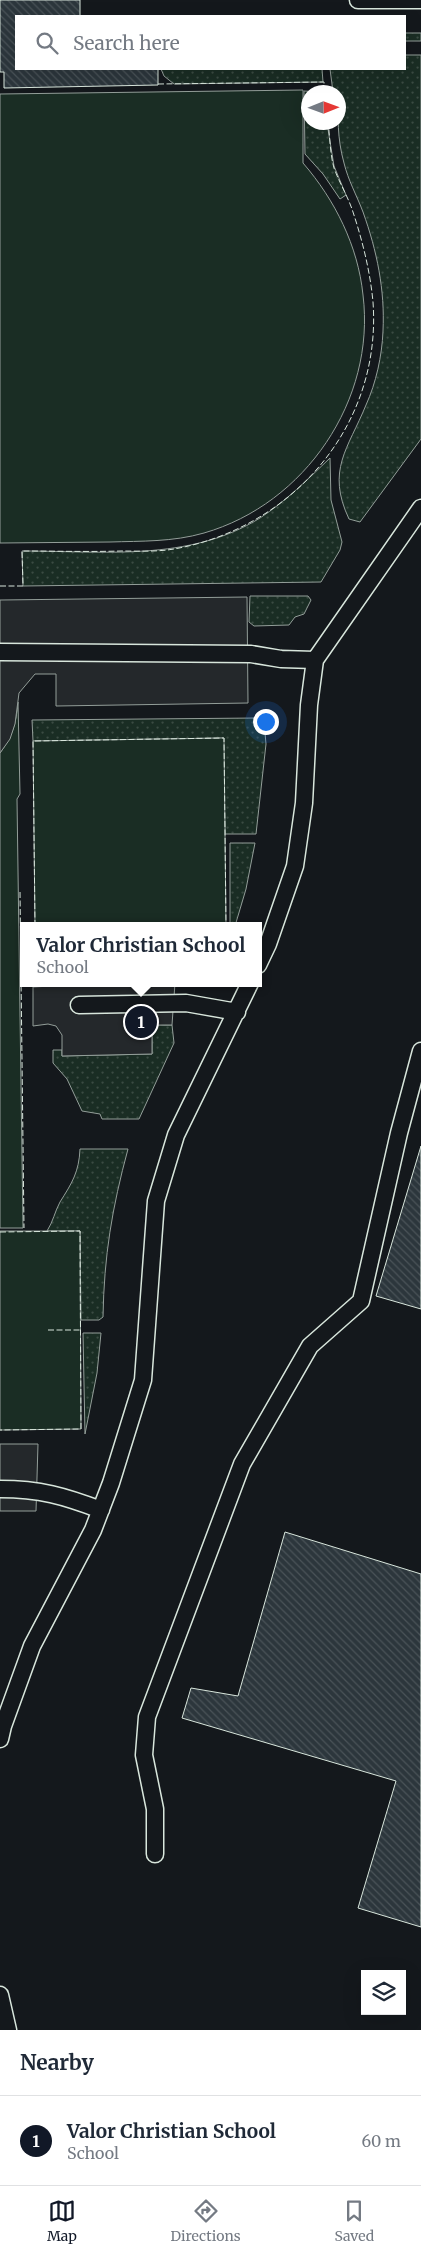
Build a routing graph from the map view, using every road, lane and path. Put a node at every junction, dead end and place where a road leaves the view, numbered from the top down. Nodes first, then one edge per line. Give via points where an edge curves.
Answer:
1 (358, 0) edge
2 (421, 0) edge
3 (421, 508) edge
4 (0, 652) edge
5 (314, 660) junction
6 (262, 957) edge
7 (248, 987) edge
8 (79, 1005) dead end
9 (237, 1012) junction
10 (421, 1051) edge
11 (0, 1489) edge
12 (101, 1510) junction
13 (0, 1739) edge
14 (155, 1854) dead end
15 (0, 1995) edge
16 (8, 2030) edge

1 - 2 lane
3 - 5 lane
4 - 5 lane via 251,654
5 - 6 lane via 304,803 295,866
7 - 9 lane
8 - 9 lane via 186,1003
9 - 12 lane via 176,1135 156,1201 143,1380
10 - 14 lane via 361,1301 310,1346 242,1464 147,1717 144,1755 155,1808
11 - 12 lane via 28,1489 61,1495
12 - 13 lane via 94,1530 32,1646
15 - 16 lane

